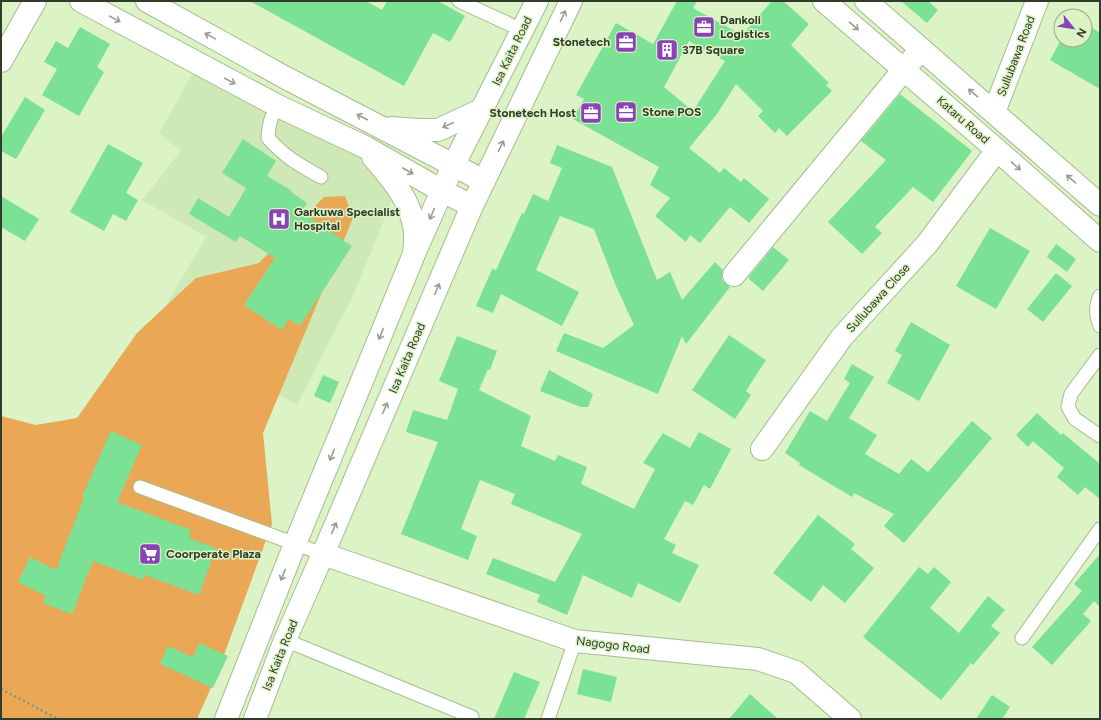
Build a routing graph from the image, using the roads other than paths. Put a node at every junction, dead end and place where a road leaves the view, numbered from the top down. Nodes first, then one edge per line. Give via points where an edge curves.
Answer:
1 (35, 1) edge
2 (81, 1) edge
3 (147, 1) edge
4 (460, 1) edge
5 (537, 1) edge
6 (571, 1) edge
7 (824, 1) edge
8 (866, 1) edge
9 (1037, 1) edge
10 (522, 30) junction
11 (921, 49) junction
12 (1, 61) edge
13 (904, 70) junction
14 (278, 106) junction
15 (483, 109) junction
16 (994, 112) junction
17 (383, 128) junction
18 (365, 147) junction
19 (997, 150) junction
20 (453, 166) junction
21 (321, 177) dead end
22 (484, 181) junction
23 (442, 191) junction
24 (1100, 205) edge
25 (472, 206) junction
26 (1100, 241) edge
27 (414, 254) junction
28 (734, 275) dead end
29 (1100, 296) edge
30 (1100, 326) edge
31 (1100, 355) edge
32 (1100, 436) edge
33 (762, 449) dead end
34 (140, 487) dead end
35 (1100, 530) edge
36 (295, 544) junction
37 (323, 554) junction
38 (1022, 638) dead end
39 (285, 640) junction
40 (575, 641) junction
41 (472, 717) dead end
42 (226, 719) edge
43 (255, 719) edge
44 (548, 719) edge
45 (850, 719) edge

1 - 12 street
2 -> 14 street
17 -> 3 street
4 - 10 lane
5 - 10 street, Isa Kaita Road
22 -> 6 street, Isa Kaita Road
7 -> 13 street, Kataru Road
8 - 11 street
9 - 16 street, Sullubawa Road
10 - 15 street, Isa Kaita Road
11 - 13 street
16 -> 11 street
13 - 19 street, Kataru Road
13 - 28 street
14 - 18 street
14 - 21 lane via 271,116 268,138 294,162
15 -> 17 street via 438,130
15 - 20 street, Isa Kaita Road
24 -> 16 street
17 - 20 street
18 -> 23 street
18 - 27 street via 398,187 409,207 415,227
19 -> 26 street, Kataru Road
19 - 33 street, Sullubawa Close via 927,244 842,337
20 - 22 street
20 - 23 street, Isa Kaita Road
22 - 25 street, Isa Kaita Road
23 - 25 street
23 -> 27 street, Isa Kaita Road
37 -> 25 street, Isa Kaita Road
27 -> 36 street, Isa Kaita Road
29 - 30 lane via 1096,316
31 - 32 lane via 1071,394 1068,407 1075,419
34 - 36 lane
35 - 38 lane
36 - 37 lane
36 -> 42 street, Isa Kaita Road
37 - 39 street, Isa Kaita Road
37 - 40 street, Nagogo Road
39 - 41 lane
39 - 43 street, Isa Kaita Road
40 - 44 lane
40 - 45 street, Nagogo Road via 758,659 796,672

